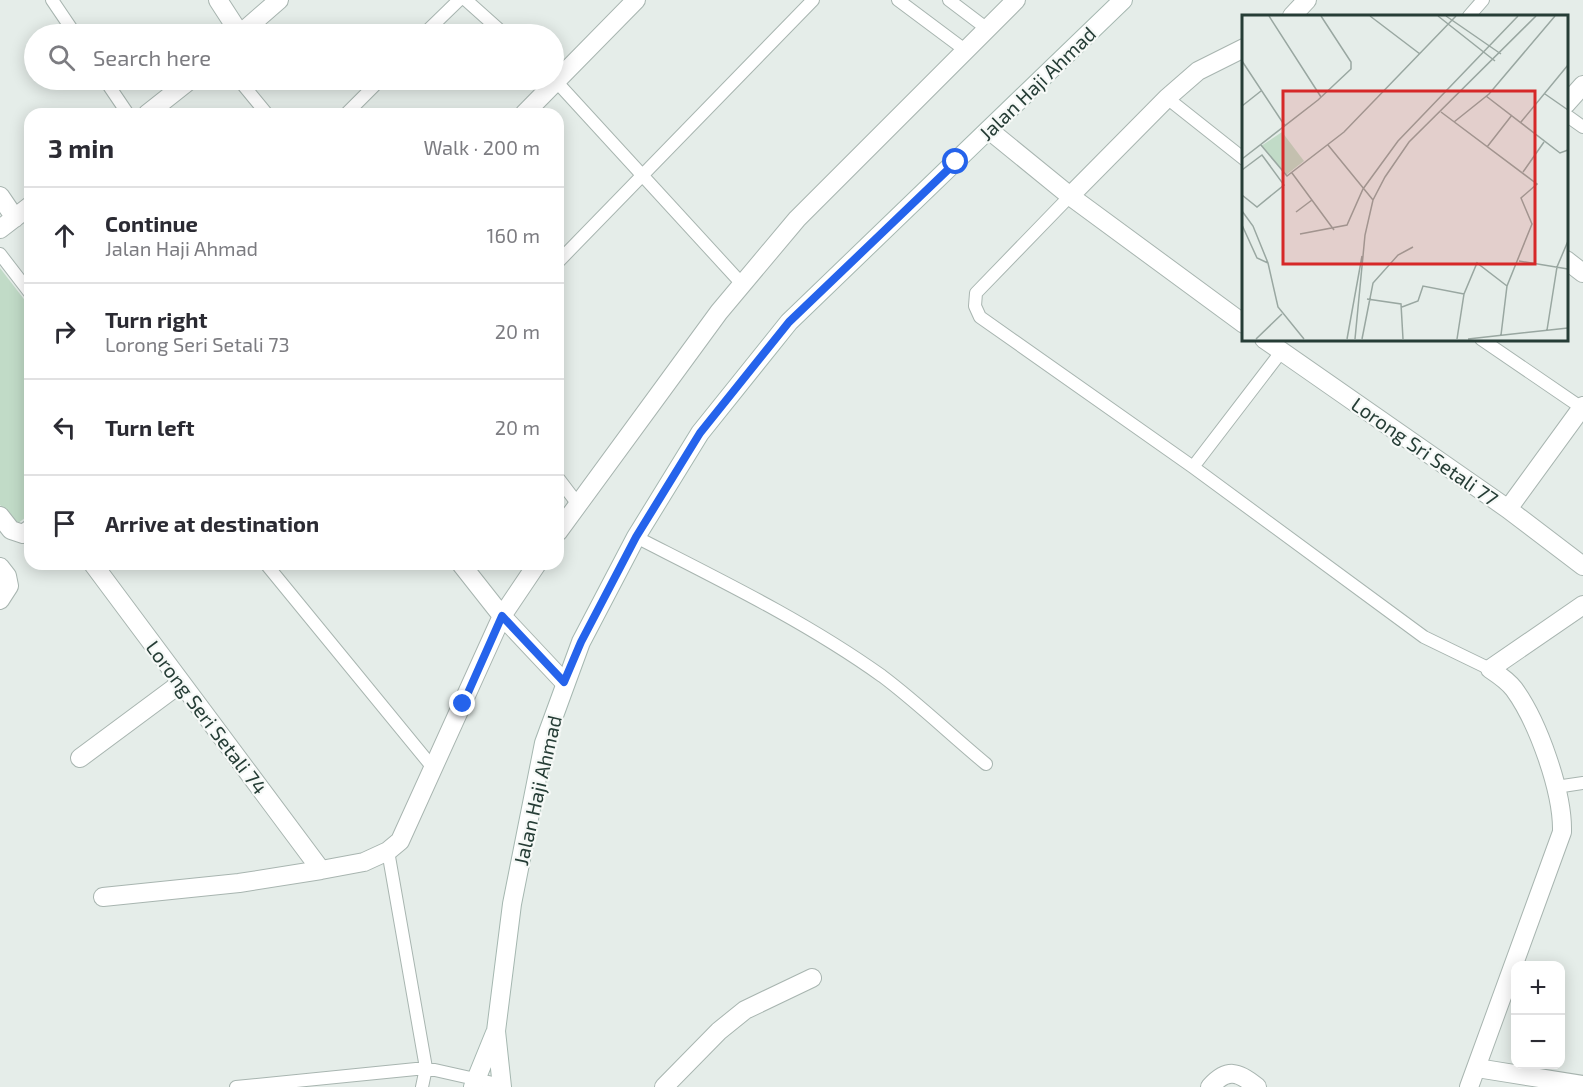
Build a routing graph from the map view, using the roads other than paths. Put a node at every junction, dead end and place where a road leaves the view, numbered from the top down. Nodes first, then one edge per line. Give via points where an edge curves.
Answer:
1 (52, 0) edge
2 (218, 0) edge
3 (279, 0) edge
4 (459, 0) edge
5 (466, 0) edge
6 (636, 0) edge
7 (813, 0) edge
8 (898, 0) edge
9 (949, 0) edge
10 (1016, 0) edge
11 (1123, 0) edge
12 (1307, 0) edge
13 (1483, 0) edge
14 (1293, 15) edge
15 (1470, 15) edge
16 (68, 24) edge
17 (234, 24) edge
18 (251, 24) edge
19 (434, 24) edge
20 (493, 24) edge
21 (986, 28) junction
22 (1242, 49) edge
23 (965, 50) junction
24 (564, 71) edge
25 (1583, 85) edge
26 (112, 90) edge
27 (177, 90) edge
28 (247, 90) edge
29 (370, 90) edge
30 (546, 90) edge
31 (564, 90) edge
32 (1167, 99) junction
33 (1568, 102) edge
34 (124, 108) edge
35 (155, 108) edge
36 (262, 108) edge
37 (352, 108) edge
38 (529, 108) edge
39 (1568, 116) edge
40 (1583, 127) edge
41 (989, 130) junction
42 (1242, 157) edge
43 (643, 176) junction
44 (0, 196) edge
45 (1071, 196) junction
46 (24, 211) edge
47 (15, 218) junction
48 (0, 229) edge
49 (0, 254) edge
50 (564, 256) edge
51 (1568, 262) edge
52 (1583, 273) edge
53 (742, 284) junction
54 (24, 285) edge
55 (1242, 323) edge
56 (1268, 340) edge
57 (1482, 340) edge
58 (1286, 345) edge
59 (1582, 407) edge
60 (1192, 467) junction
61 (564, 486) edge
62 (578, 503) junction
63 (1508, 509) junction
64 (5, 523) edge
65 (564, 523) edge
66 (24, 533) edge
67 (636, 537) junction
68 (1583, 566) edge
69 (0, 567) edge
70 (97, 570) edge
71 (271, 570) edge
72 (466, 570) edge
73 (533, 570) edge
74 (0, 600) edge
75 (1583, 604) edge
76 (502, 616) junction
77 (1490, 669) junction
78 (564, 682) junction
79 (182, 683) junction
80 (80, 758) dead end
81 (986, 764) dead end
82 (434, 769) junction
83 (1583, 783) edge
84 (1556, 787) junction
85 (388, 851) junction
86 (321, 870) junction
87 (103, 897) dead end
88 (812, 978) dead end
89 (496, 1031) junction
90 (426, 1068) junction
91 (1477, 1068) junction
92 (474, 1083) edge
93 (1583, 1085) edge
94 (502, 1086) edge
95 (236, 1087) edge
96 (422, 1087) edge
97 (664, 1087) edge
98 (1210, 1087) edge
99 (1257, 1087) edge
100 (1469, 1087) edge

1 - 16 lane
2 - 17 street
3 - 18 street
4 - 19 lane
5 - 20 lane
6 - 24 street
7 - 43 lane
8 - 23 lane
9 - 21 lane
10 - 21 street
11 - 41 street, Jalan Haji Ahmad
12 - 14 street
13 - 15 lane
21 - 23 street
22 - 32 street via 1198,71
23 - 53 street via 796,219
25 - 33 street
26 - 34 lane
27 - 35 street
28 - 36 lane
29 - 37 lane
30 - 38 street
31 - 43 lane
32 - 42 lane
32 - 45 street
39 - 40 lane
41 - 45 street
41 - 67 street, Jalan Haji Ahmad via 789,322 700,433
43 - 50 lane
43 - 53 lane
44 - 47 street
45 - 55 street
45 - 60 lane via 976,293 975,306 980,317
46 - 47 street
47 - 48 street
49 - 54 lane
51 - 52 street
53 - 62 street
56 - 58 street, Lorong Sri Setali 77
57 - 59 lane
58 - 60 lane
58 - 63 street, Lorong Sri Setali 77
59 - 63 street
60 - 77 lane via 1424,637
61 - 62 lane
62 - 65 street
63 - 68 street, Lorong Sri Setali 77
64 - 66 street
67 - 78 street, Jalan Haji Ahmad
67 - 81 lane via 809,628 908,695
69 - 74 street via 9,586
70 - 79 street, Lorong Seri Setali 74
71 - 82 lane
72 - 76 street
73 - 76 street
75 - 77 street
76 - 78 street
76 - 82 street
77 - 84 street via 1515,690
78 - 89 street, Jalan Haji Ahmad via 544,743 516,882
79 - 80 street
79 - 86 street, Lorong Seri Setali 74
82 - 85 street via 400,841
83 - 84 lane
84 - 91 street via 1562,832
85 - 86 street via 364,862
85 - 90 lane
86 - 87 street
88 - 97 street via 745,1010 719,1030
89 - 92 street, Jalan Haji Ahmad
89 - 94 street, Jalan Haji Ahmad
90 - 92 lane
90 - 95 lane
90 - 96 lane
91 - 93 street
91 - 100 street
92 - 94 lane
98 - 99 street via 1227,1073 1237,1074

